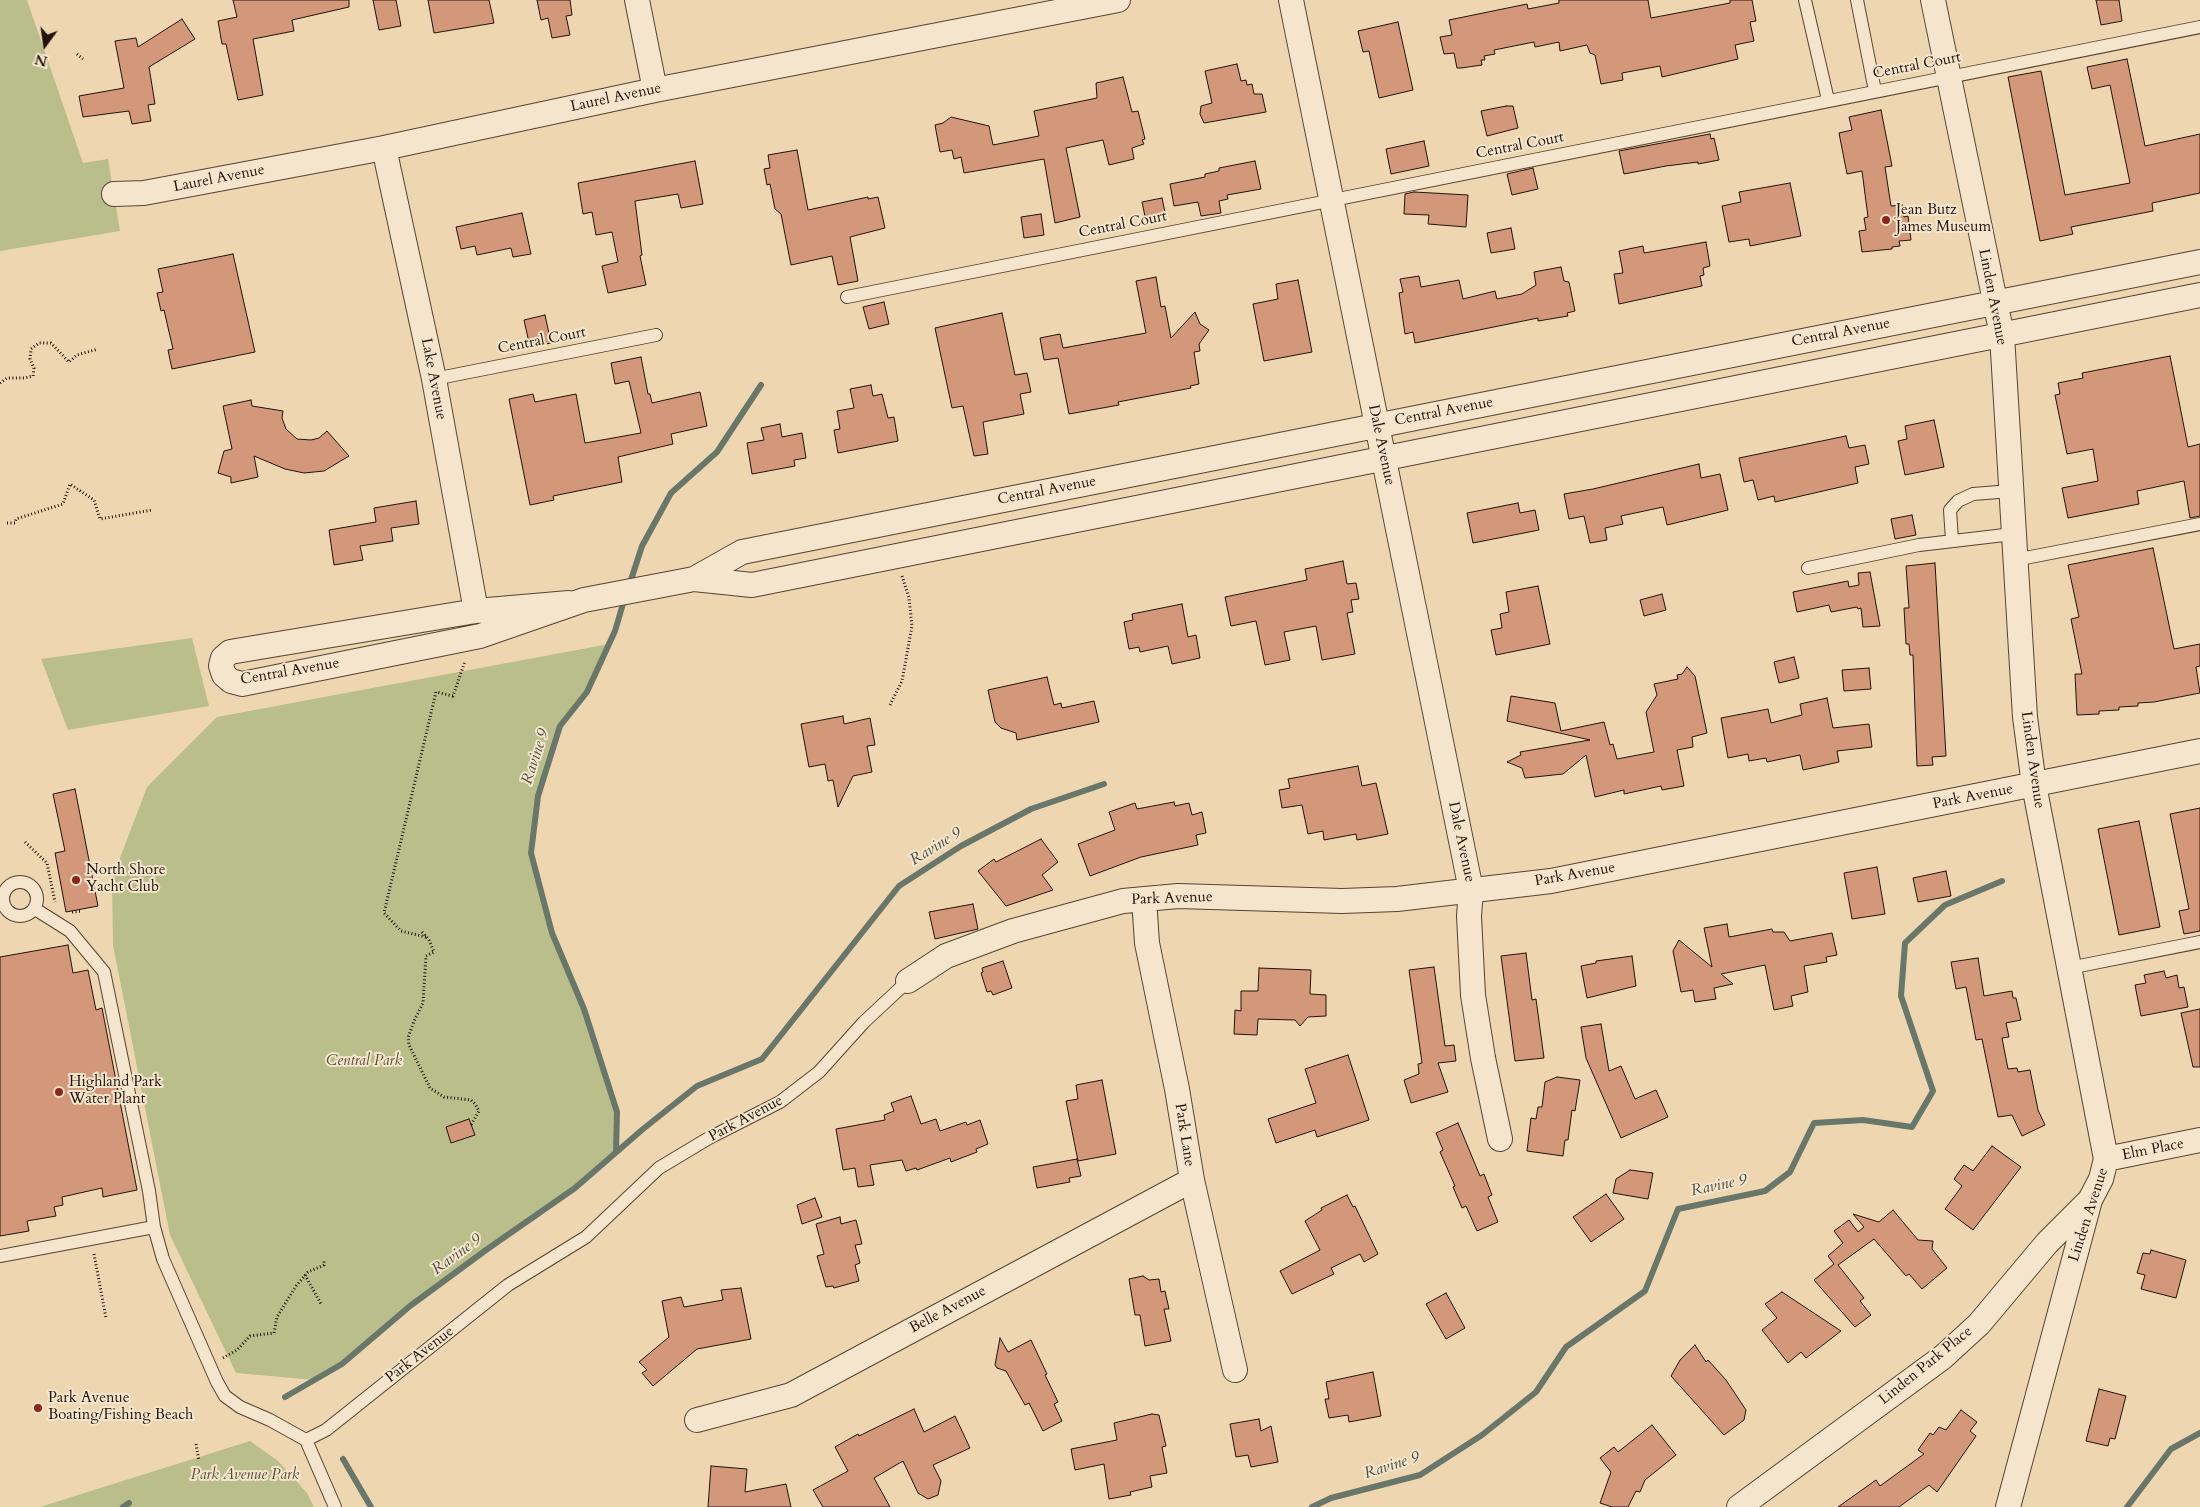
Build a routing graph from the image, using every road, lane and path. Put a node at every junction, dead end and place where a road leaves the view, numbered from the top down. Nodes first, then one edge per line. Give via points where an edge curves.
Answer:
1 (638, 0) edge
2 (1118, 0) edge
3 (1291, 0) edge
4 (1805, 0) edge
5 (1857, 0) edge
6 (1933, 0) edge
7 (2200, 27) edge
8 (77, 54) dead end
9 (83, 59) dead end
10 (1948, 77) junction
11 (655, 90) junction
12 (1874, 91) junction
13 (1828, 100) junction
14 (384, 148) junction
15 (114, 194) dead end
16 (1332, 200) junction
17 (2200, 262) edge
18 (2200, 295) edge
19 (847, 297) dead end
20 (1994, 302) junction
21 (656, 335) dead end
22 (2002, 335) junction
23 (98, 349) dead end
24 (434, 379) junction
25 (0, 382) edge
26 (1376, 426) junction
27 (1384, 459) junction
28 (1071, 487) junction
29 (2011, 491) junction
30 (152, 510) dead end
31 (1074, 520) junction
32 (7, 523) dead end
33 (2200, 524) edge
34 (2013, 534) junction
35 (1952, 540) junction
36 (897, 556) junction
37 (2015, 560) junction
38 (1808, 568) dead end
39 (694, 579) junction
40 (577, 602) junction
41 (476, 611) junction
42 (474, 645) junction
43 (890, 705) dead end
44 (2200, 752) edge
45 (2034, 785) junction
46 (25, 842) dead end
47 (1471, 890) junction
48 (1144, 899) junction
49 (55, 904) dead end
50 (35, 909) junction
51 (3, 910) edge
52 (82, 910) dead end
53 (68, 913) dead end
54 (422, 932) dead end
55 (426, 937) junction
56 (2200, 942) edge
57 (2069, 968) junction
58 (908, 981) joint
59 (471, 1125) dead end
60 (1500, 1139) dead end
61 (2200, 1140) edge
62 (2106, 1159) junction
63 (1192, 1180) junction
64 (2090, 1200) junction
65 (154, 1227) junction
66 (91, 1239) junction
67 (0, 1256) edge
68 (324, 1259) dead end
69 (304, 1275) junction
70 (320, 1304) dead end
71 (106, 1318) dead end
72 (220, 1360) dead end
73 (1234, 1370) dead end
74 (697, 1420) dead end
75 (306, 1440) junction
76 (196, 1444) dead end
77 (199, 1461) dead end
78 (335, 1507) edge
79 (1739, 1507) edge
80 (2008, 1507) edge

1 - 11 street
2 - 11 street, Laurel Avenue
3 - 16 street, Dale Avenue
4 - 13 lane
5 - 12 lane
6 - 10 street, Linden Avenue
7 - 10 lane, Central Court
8 - 9 path
10 - 12 lane, Central Court
10 - 20 street, Linden Avenue
11 - 14 street, Laurel Avenue
12 - 13 lane, Central Court
13 - 16 lane, Central Court
14 - 15 street, Laurel Avenue via 144,193
14 - 24 street, Lake Avenue
16 - 19 lane, Central Court
16 - 26 street, Dale Avenue
17 - 20 street, Central Avenue
18 - 22 street, Central Avenue
20 - 22 street, Linden Avenue
20 - 26 street, Central Avenue
21 - 24 lane, Central Court
22 - 27 street, Central Avenue
22 - 29 street, Linden Avenue
23 - 25 path via 77,355 70,362 51,343 39,344 31,349 33,376 7,378
24 - 41 street, Lake Avenue
26 - 27 street, Dale Avenue
26 - 28 street, Central Avenue
27 - 31 street, Central Avenue
27 - 47 street, Dale Avenue
28 - 31 street
28 - 39 street, Central Avenue via 742,552
29 - 34 street, Linden Avenue
29 - 35 lane via 1973,494 1958,501 1950,510
30 - 32 path via 100,519 94,500 70,484 63,504
31 - 36 street, Central Avenue
33 - 37 lane
34 - 35 lane
34 - 37 street, Linden Avenue
35 - 38 lane
36 - 39 street, Central Avenue via 752,585
36 - 43 path via 909,598 912,626 902,681
37 - 45 street, Linden Avenue via 2024,717
39 - 40 street, Central Avenue
40 - 41 street, Central Avenue
40 - 42 street, Central Avenue
41 - 42 street, Central Avenue via 230,652 223,658 221,666 224,675 242,684
42 - 55 path via 462,666 453,696 436,692 384,913 401,931
44 - 45 street, Park Avenue
45 - 47 street, Park Avenue via 1551,881
45 - 57 street, Linden Avenue
46 - 49 path via 47,862
47 - 48 street, Park Avenue via 1397,899 1342,901 1178,896
47 - 60 street, Dale Avenue via 1469,916 1474,995
48 - 58 street, Park Avenue via 1123,901 1013,931 946,956
48 - 63 street, Park Lane via 1147,943
50 - 51 lane via 20,916
50 - 51 lane via 38,899 34,888 18,881 4,892
50 - 65 lane via 70,931 104,972
52 - 53 path
54 - 55 path
55 - 59 path via 434,952 426,956 424,1003 414,1021 409,1045 430,1088 444,1097 470,1100 475,1104 478,1111
56 - 57 lane
57 - 62 street, Linden Avenue
58 - 75 lane, Park Avenue via 864,1022 819,1072 788,1096 659,1168 586,1237 508,1286 326,1430
61 - 62 street, Elm Place
62 - 64 street, Linden Avenue
63 - 73 street, Park Lane
63 - 74 street, Belle Avenue via 791,1395
64 - 79 street, Linden Park Place via 2048,1243 1979,1324 1943,1357
64 - 80 street, Linden Avenue
65 - 66 lane
65 - 75 lane via 200,1346 225,1396 240,1407
66 - 67 lane
66 - 71 path
68 - 69 path via 324,1264
69 - 70 path
69 - 72 path via 277,1317 274,1333 250,1336 237,1350
75 - 78 lane
76 - 77 path

